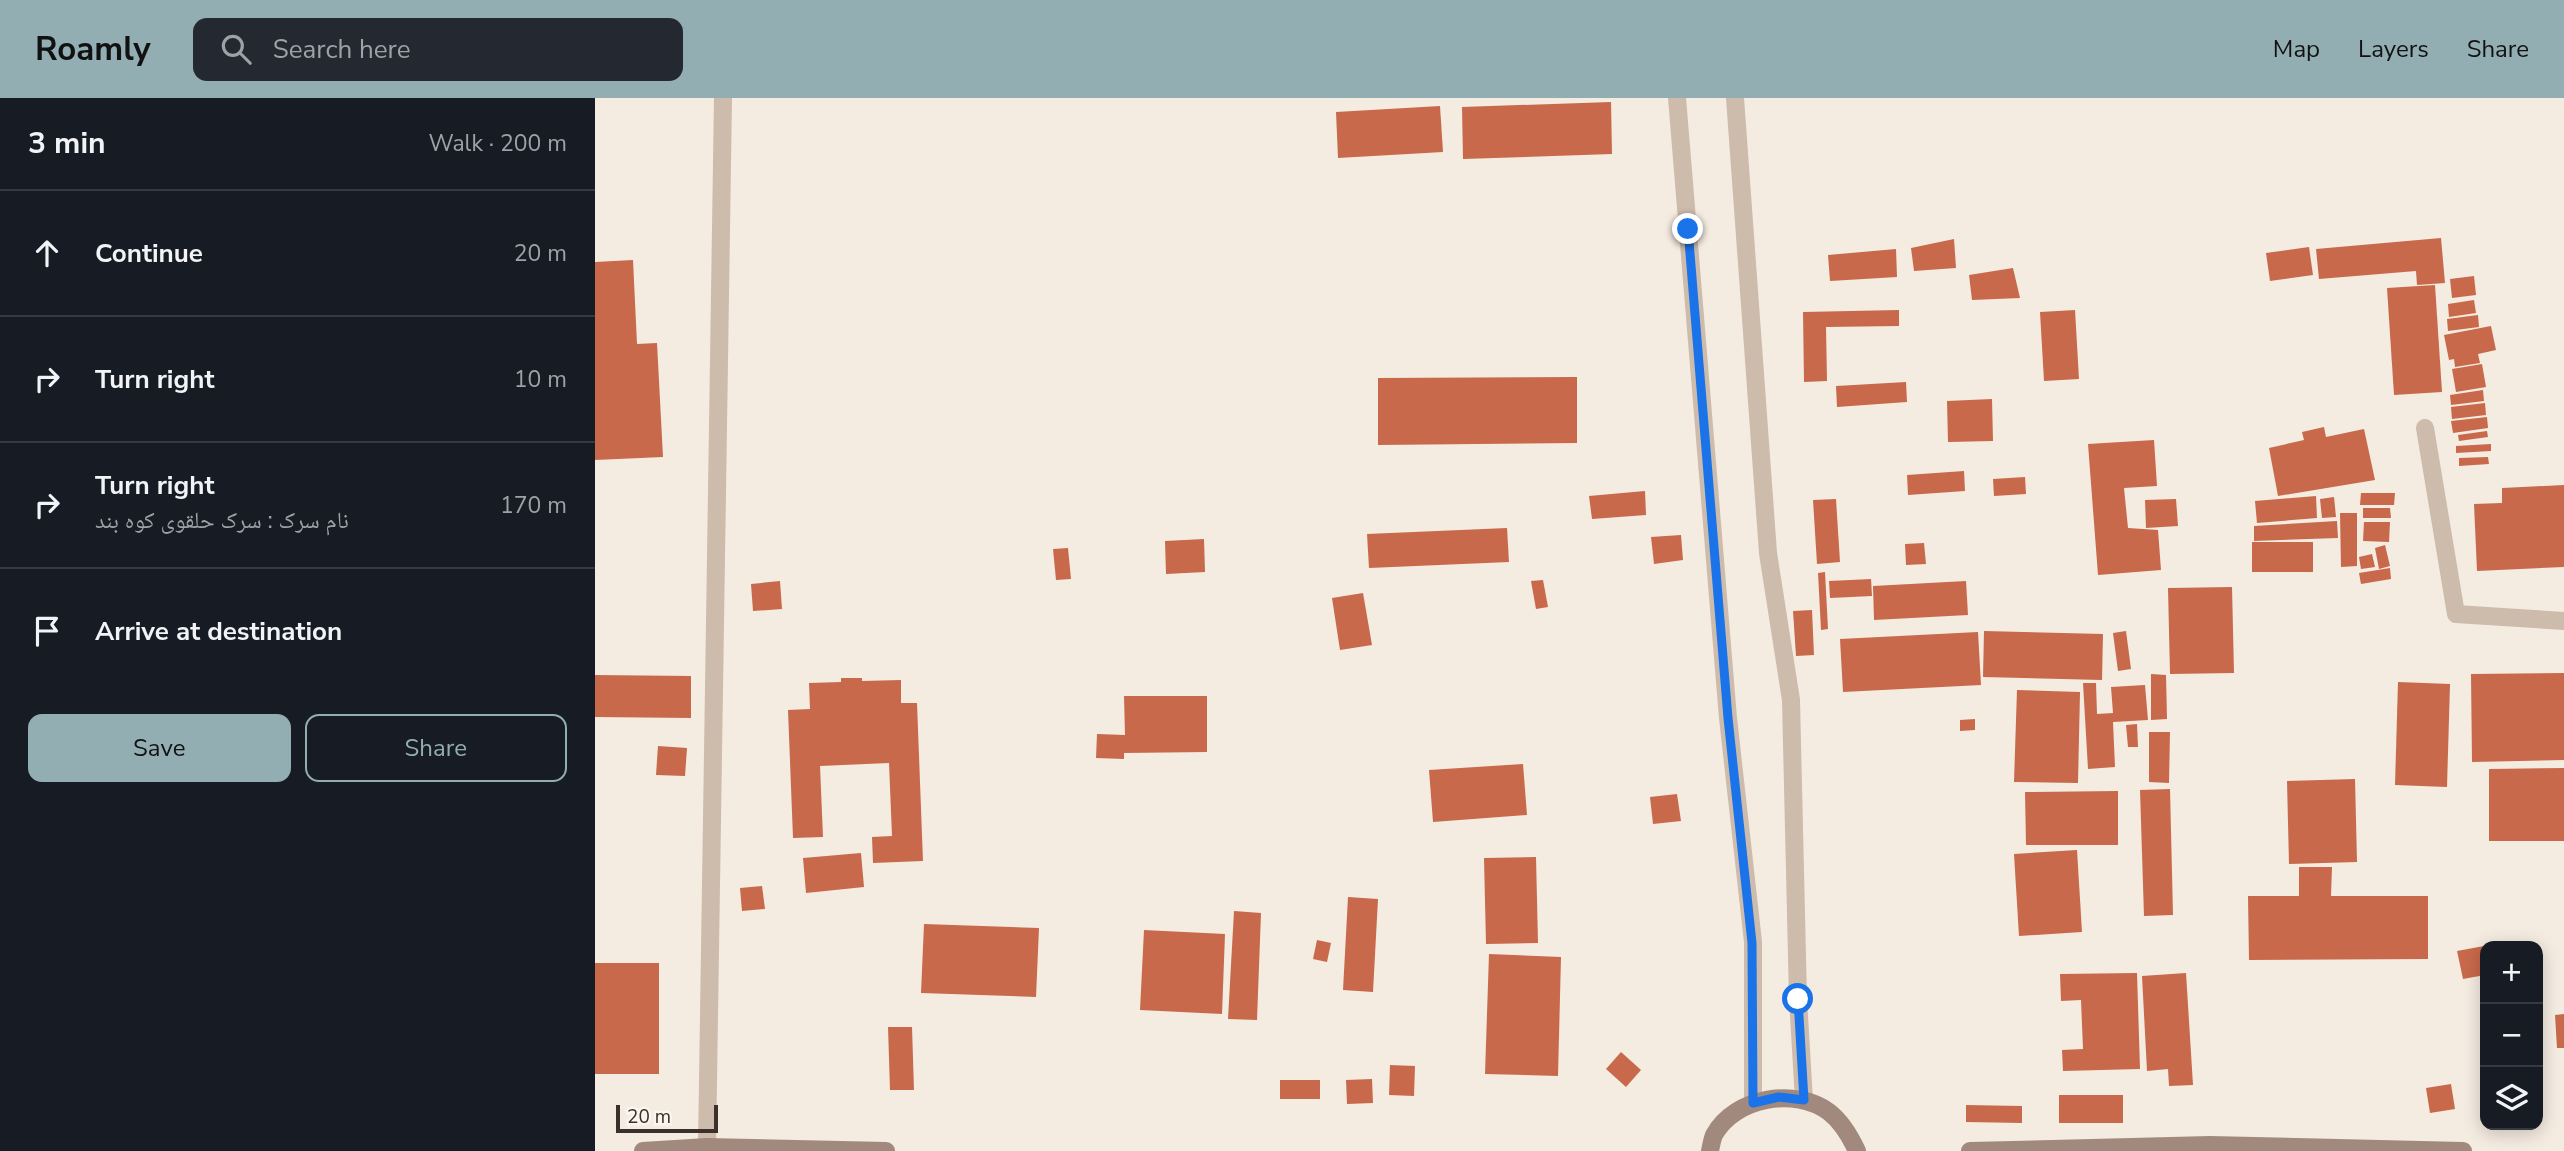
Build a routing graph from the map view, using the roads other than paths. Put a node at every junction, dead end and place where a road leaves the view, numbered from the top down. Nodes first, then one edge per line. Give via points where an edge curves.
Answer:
1 (723, 98) edge
2 (1677, 98) edge
3 (1735, 98) edge
4 (2425, 428) dead end
5 (2564, 621) edge
6 (1804, 1100) junction
7 (1753, 1103) junction
8 (707, 1147) junction
9 (2395, 1150) edge
10 (643, 1151) edge
11 (886, 1151) edge
12 (1710, 1151) edge
13 (1857, 1151) edge
14 (1970, 1151) edge
15 (2463, 1151) edge

1 - 8 street
2 - 7 street via 1727,705 1752,943
3 - 6 street via 1767,554 1791,700
4 - 5 street via 2456,614
6 - 7 main road via 1779,1097
6 - 13 main road via 1828,1111
7 - 12 main road via 1731,1116 1714,1135
8 - 10 main road
8 - 11 main road
9 - 14 main road via 2210,1145
9 - 15 main road

